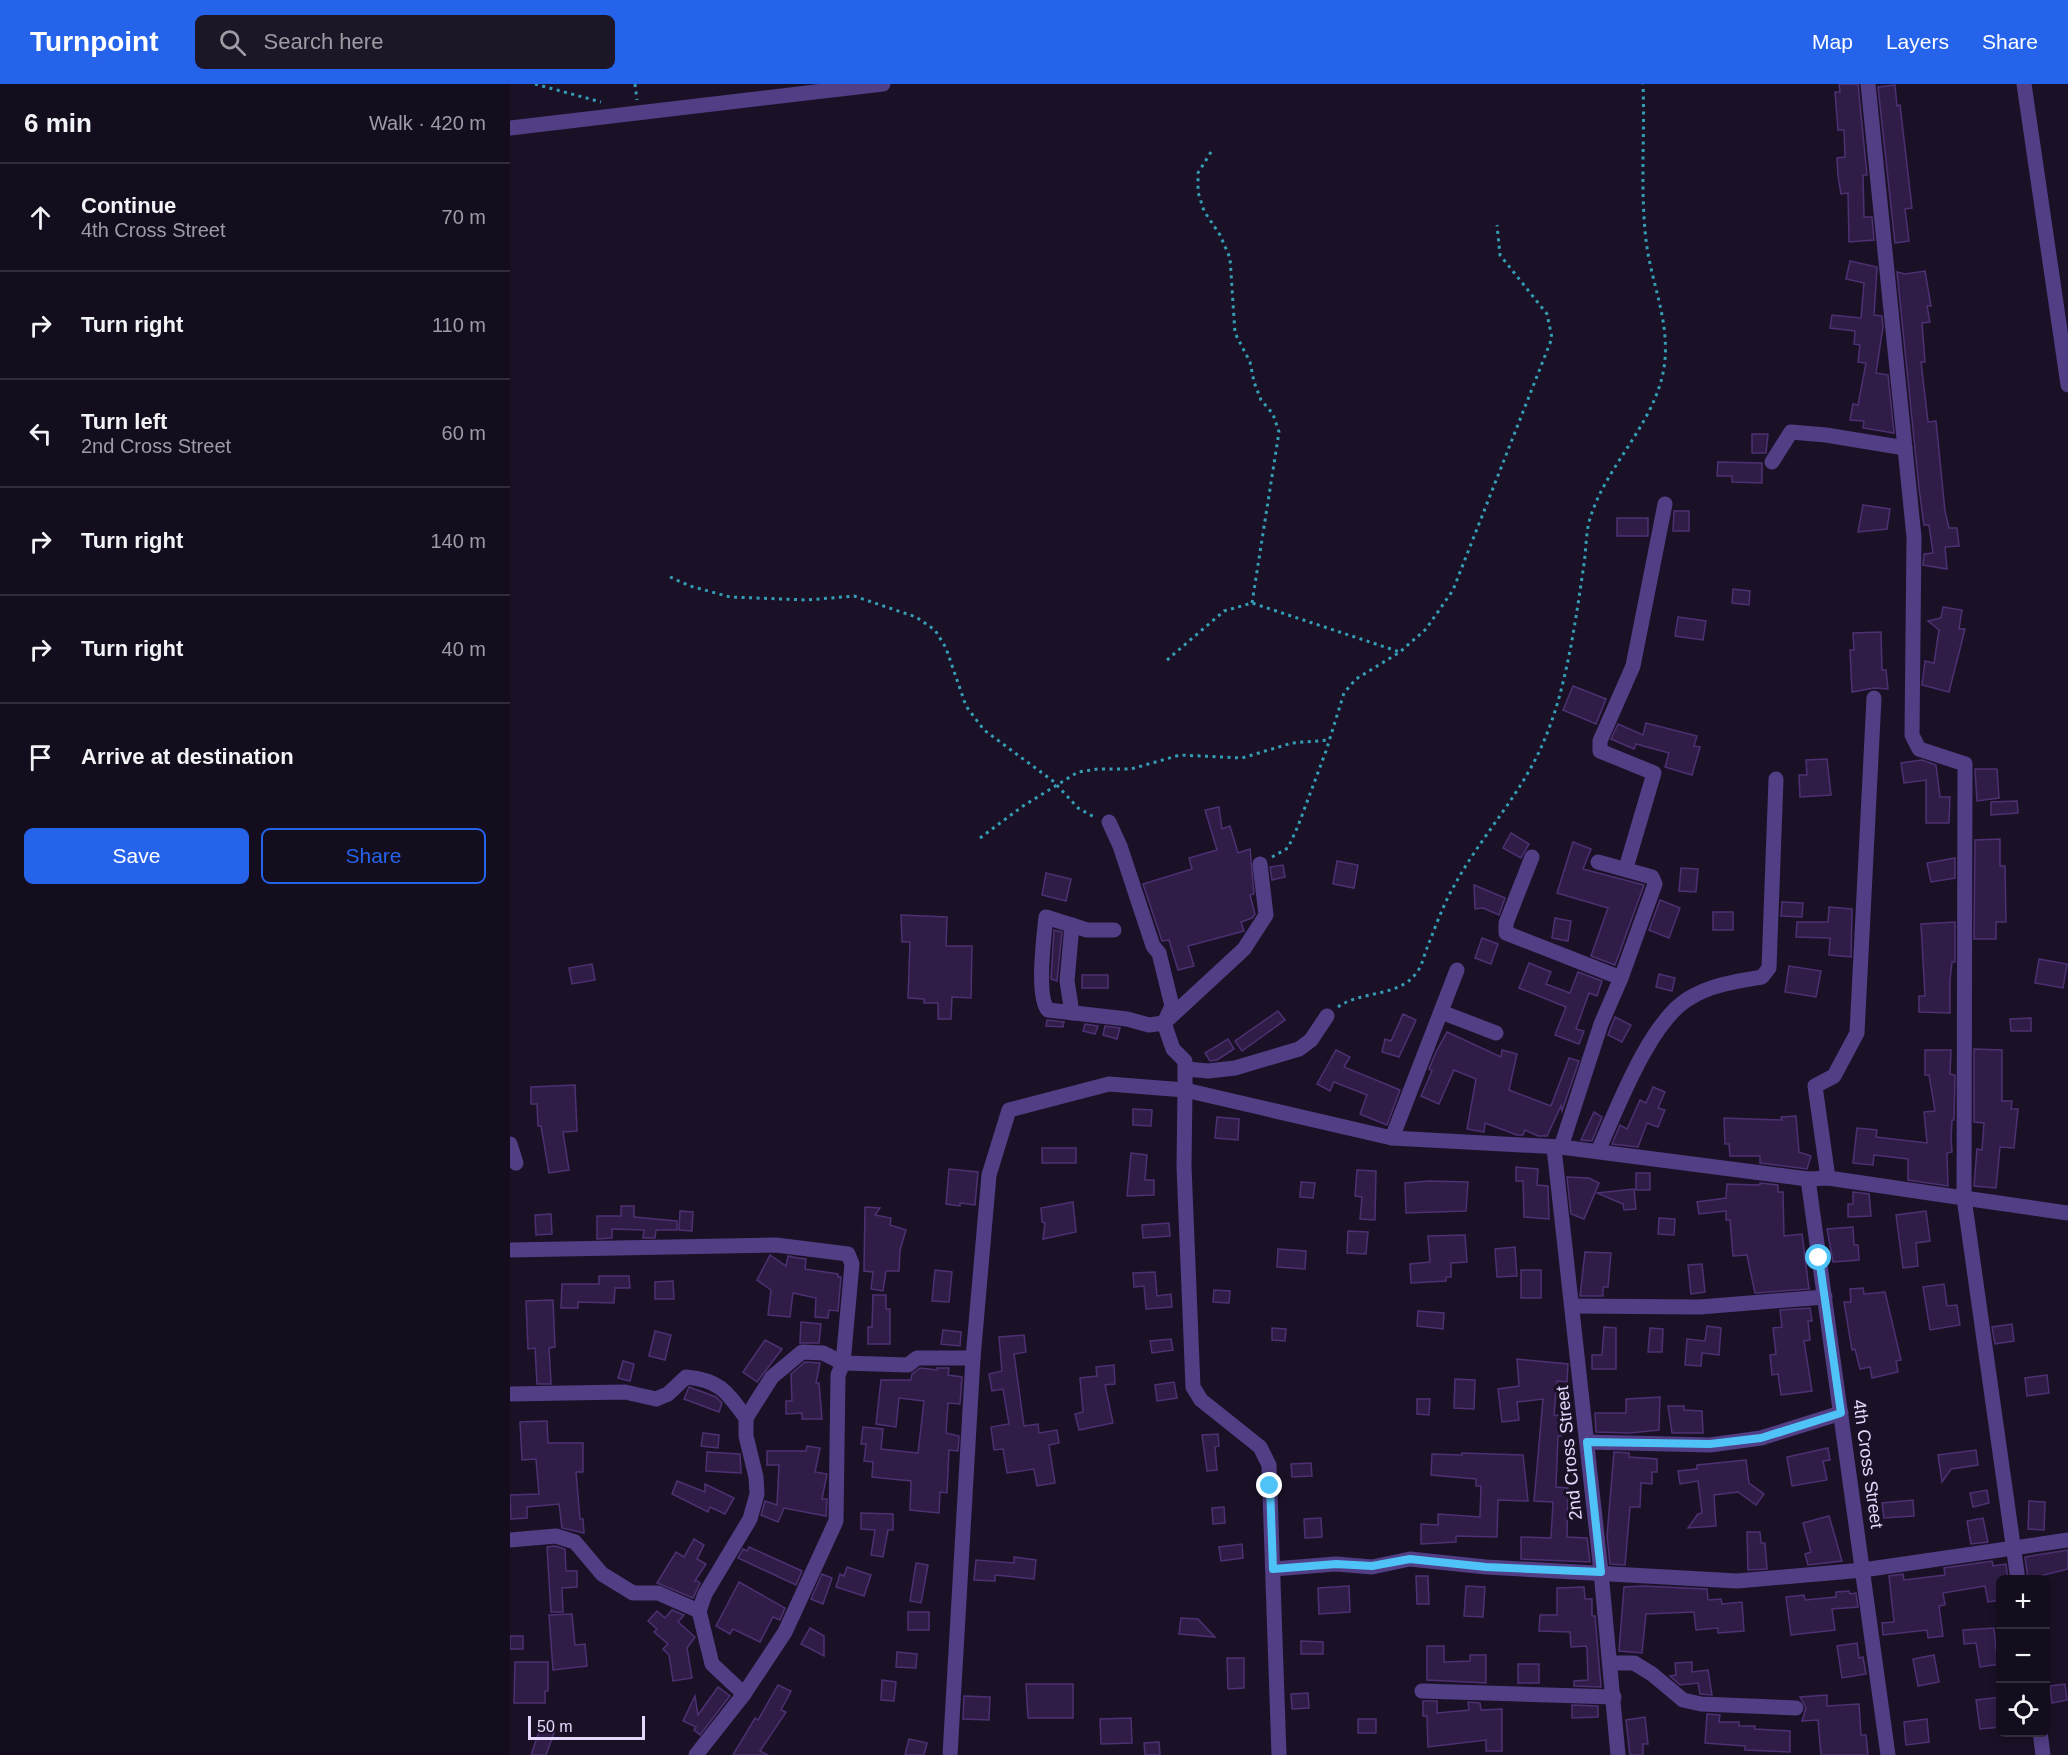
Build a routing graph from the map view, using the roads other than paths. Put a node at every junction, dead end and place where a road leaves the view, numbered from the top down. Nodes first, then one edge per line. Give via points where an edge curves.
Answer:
1 (883, 84) edge
2 (1868, 84) edge
3 (2024, 84) edge
4 (510, 128) edge
5 (2068, 385) edge
6 (1905, 448) junction
7 (1772, 462) dead end
8 (1665, 504) dead end
9 (1874, 699) dead end
10 (1776, 779) dead end
11 (1109, 822) road end
12 (1532, 857) dead end
13 (1598, 862) dead end
14 (1260, 864) road end
15 (1626, 868) junction
16 (1072, 926) junction
17 (1114, 930) dead end
18 (1457, 970) dead end
19 (1621, 978) junction
20 (1441, 1012) junction
21 (1072, 1013) junction
22 (1327, 1016) road end
23 (1164, 1023) junction
24 (1496, 1033) dead end
25 (1187, 1069) junction
26 (1185, 1090) junction
27 (1392, 1138) junction
28 (510, 1144) edge
29 (1558, 1147) junction
30 (1598, 1151) junction
31 (516, 1163) dead end
32 (1828, 1178) junction
33 (1808, 1179) junction
34 (1964, 1198) junction
35 (2068, 1213) edge
36 (510, 1250) edge
37 (1825, 1297) junction
38 (1572, 1306) junction
39 (973, 1358) junction
40 (843, 1363) junction
41 (510, 1394) edge
42 (1841, 1413) junction
43 (746, 1418) junction
44 (1587, 1442) junction
45 (510, 1540) edge
46 (2068, 1540) edge
47 (2014, 1549) junction
48 (1273, 1569) junction
49 (1863, 1570) junction
50 (1601, 1572) junction
51 (2017, 1575) edge
52 (699, 1611) junction
53 (1610, 1663) junction
54 (1422, 1691) dead end
55 (744, 1694) junction
56 (1614, 1697) junction
57 (1796, 1708) dead end
58 (2041, 1737) edge
59 (696, 1755) edge
60 (950, 1755) edge
61 (1279, 1755) edge
62 (1618, 1755) edge
63 (1888, 1755) edge
64 (2043, 1755) edge

1 - 4 street
2 - 6 street
3 - 5 street
6 - 7 street via 1791,432
6 - 34 street via 1914,537 1912,735 1919,749 1965,764
8 - 15 street via 1633,666 1600,741 1600,751 1654,773
9 - 32 street via 1857,1033 1834,1076 1815,1086
10 - 30 street via 1769,968 1762,976 1719,985 1687,999 1664,1023 1644,1054
11 - 23 street via 1153,946 1159,953 1172,1006
12 - 19 street via 1506,923 1506,933
13 - 15 street
14 - 23 street via 1266,915 1244,949
15 - 19 street via 1652,877 1655,884
16 - 17 street
16 - 21 street via 1067,981
16 - 21 street via 1046,917 1042,991 1048,1010
18 - 20 street
19 - 29 street via 1600,1024
20 - 24 street
20 - 27 street
21 - 23 street via 1149,1025
22 - 25 street via 1311,1040 1299,1049 1235,1068
23 - 25 street via 1173,1049
25 - 26 street
26 - 27 street
26 - 39 street via 1109,1084 1009,1110 989,1175
26 - 48 street via 1184,1166 1193,1387 1201,1400 1260,1447 1269,1465
27 - 29 street
28 - 31 street
29 - 30 street
29 - 38 street, 2nd Cross Street
30 - 33 street
32 - 33 street
32 - 34 street
33 - 37 street, 4th Cross Street
34 - 35 street
34 - 47 street
36 - 40 street via 776,1245 848,1254 852,1264
37 - 38 street via 1700,1307
37 - 42 street, 4th Cross Street
38 - 44 street, 2nd Cross Street
39 - 40 street via 917,1358 908,1365
39 - 60 street
40 - 43 street via 823,1353 802,1352 772,1377
40 - 55 street via 837,1375 836,1521 785,1632
41 - 43 street via 625,1392 656,1399 668,1394 686,1377 702,1378 721,1386
42 - 44 street via 1761,1438 1710,1444
42 - 49 street, 4th Cross Street
43 - 52 street via 757,1494 750,1519
44 - 50 street, 2nd Cross Street
45 - 52 street via 556,1536 575,1542 602,1574 633,1593 658,1593
46 - 47 street
47 - 49 street
47 - 51 street
48 - 50 street via 1336,1564 1372,1566 1410,1559
48 - 61 street
49 - 50 street via 1737,1581
49 - 63 street, 4th Cross Street
50 - 53 street, 2nd Cross Street
52 - 55 street via 712,1665
53 - 56 street, 2nd Cross Street
53 - 57 street via 1634,1663 1683,1700
54 - 56 street
55 - 59 street
56 - 62 street, 2nd Cross Street
58 - 64 street

